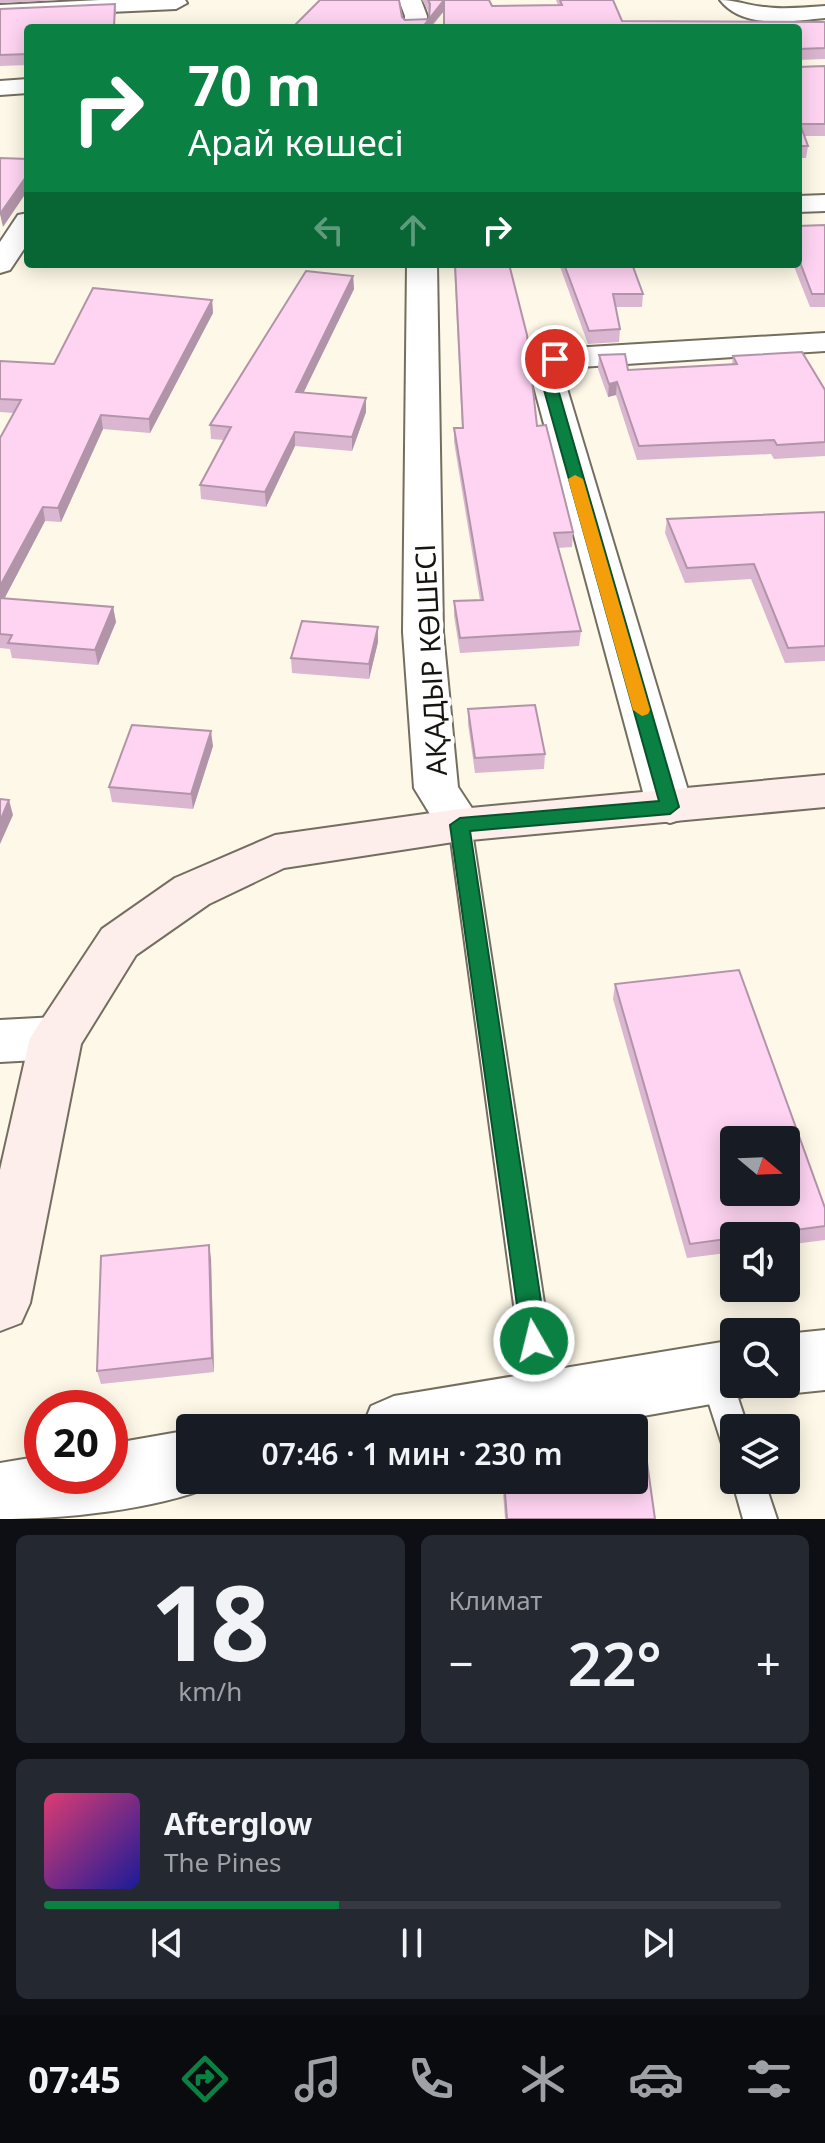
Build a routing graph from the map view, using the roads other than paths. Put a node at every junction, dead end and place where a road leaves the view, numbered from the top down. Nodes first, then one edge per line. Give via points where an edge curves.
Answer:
1 (410, 0) edge
2 (731, 0) edge
3 (177, 2) edge
4 (0, 11) edge
5 (825, 12) edge
6 (161, 24) edge
7 (416, 24) edge
8 (24, 86) edge
9 (0, 88) edge
10 (825, 203) edge
11 (802, 204) edge
12 (24, 227) edge
13 (0, 264) edge
14 (422, 268) edge
15 (825, 342) edge
16 (825, 791) edge
17 (670, 807) junction
18 (460, 825) junction
19 (56, 1038) junction
20 (0, 1041) edge
21 (0, 1303) edge
22 (825, 1360) edge
23 (800, 1363) edge
24 (720, 1372) edge
25 (543, 1402) junction
26 (474, 1414) edge
27 (176, 1465) edge
28 (752, 1494) edge
29 (0, 1496) edge
30 (760, 1519) edge

1 - 7 street
2 - 5 street via 770,14
3 - 4 street
3 - 6 street
8 - 9 street
10 - 11 street
12 - 13 street
14 - 18 street, АҚАДЫР КӨШЕСІ via 423,632 436,788
15 - 17 street via 555,359 546,372
16 - 17 street
17 - 18 street
18 - 19 street via 275,852 192,891 119,942
18 - 25 lane
19 - 20 street
19 - 21 street
22 - 23 street
24 - 25 street
25 - 26 street
27 - 29 street
28 - 30 lane

